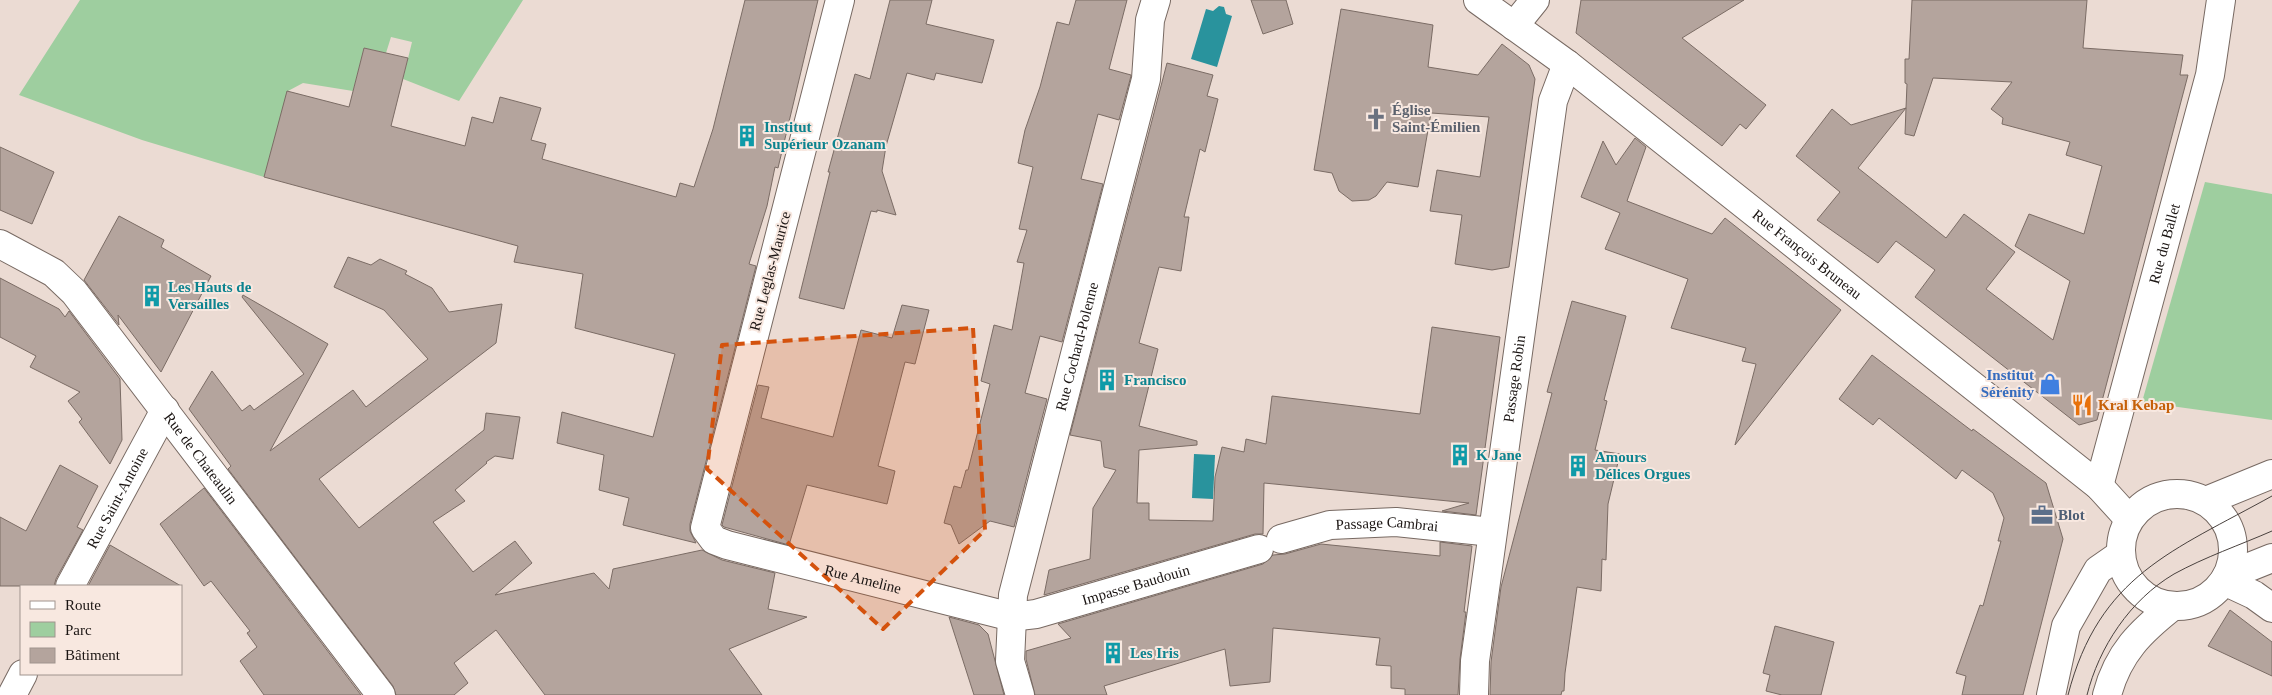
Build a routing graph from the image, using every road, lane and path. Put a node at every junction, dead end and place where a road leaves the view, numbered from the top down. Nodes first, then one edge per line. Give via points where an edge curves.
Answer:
1 (840, 0) edge
2 (1156, 0) edge
3 (1478, 0) edge
4 (1535, 0) edge
5 (2221, 0) edge
6 (1514, 26) junction
7 (1567, 64) junction
8 (0, 244) edge
9 (164, 410) junction
10 (2272, 474) edge
11 (2099, 486) junction
12 (2206, 501) junction
13 (2129, 519) junction
14 (1492, 532) junction
15 (714, 540) joint
16 (1270, 544) joint
17 (2121, 554) junction
18 (2272, 558) edge
19 (2225, 578) junction
20 (71, 585) edge
21 (2173, 606) junction
22 (2272, 608) edge
23 (1012, 617) junction
24 (22, 675) edge
25 (12, 695) edge
26 (381, 695) edge
27 (1020, 695) edge
28 (1474, 695) edge
29 (2051, 695) edge
30 (2107, 695) edge

1 - 15 street, Rue Leglas-Maurice via 709,507 705,528
2 - 23 street, Rue Cochard-Polenne via 1150,20 1146,79 1013,595
3 - 6 street, Rue François Bruneau
4 - 6 street
5 - 11 street, Rue du Ballet via 2210,76
6 - 7 street, Rue François Bruneau
7 - 11 street, Rue François Bruneau
7 - 14 street, Passage Robin via 1553,101
8 - 9 street, Rue de Chateaulin via 54,273 74,292
9 - 20 street, Rue Saint-Antoine
9 - 26 street, Rue de Chateaulin
10 - 12 street
11 - 13 street, Rue François Bruneau
12 - 13 street via 2170,493 2147,502
12 - 19 street via 2220,513 2231,534 2233,554
13 - 17 street via 2122,536
14 - 16 street, Passage Cambrai via 1396,522 1330,526
14 - 28 street, Passage Robin via 1475,660
15 - 23 street, Rue Ameline
16 - 23 street, Impasse Baudouin via 1036,614
17 - 21 street via 2126,573 2140,592 2154,601
17 - 29 street via 2098,570 2066,626
18 - 19 street
19 - 21 street via 2213,594 2198,602
19 - 22 street
21 - 30 street via 2136,637 2124,653
23 - 27 street, Rue Cochard-Polenne via 1010,661
24 - 25 street

